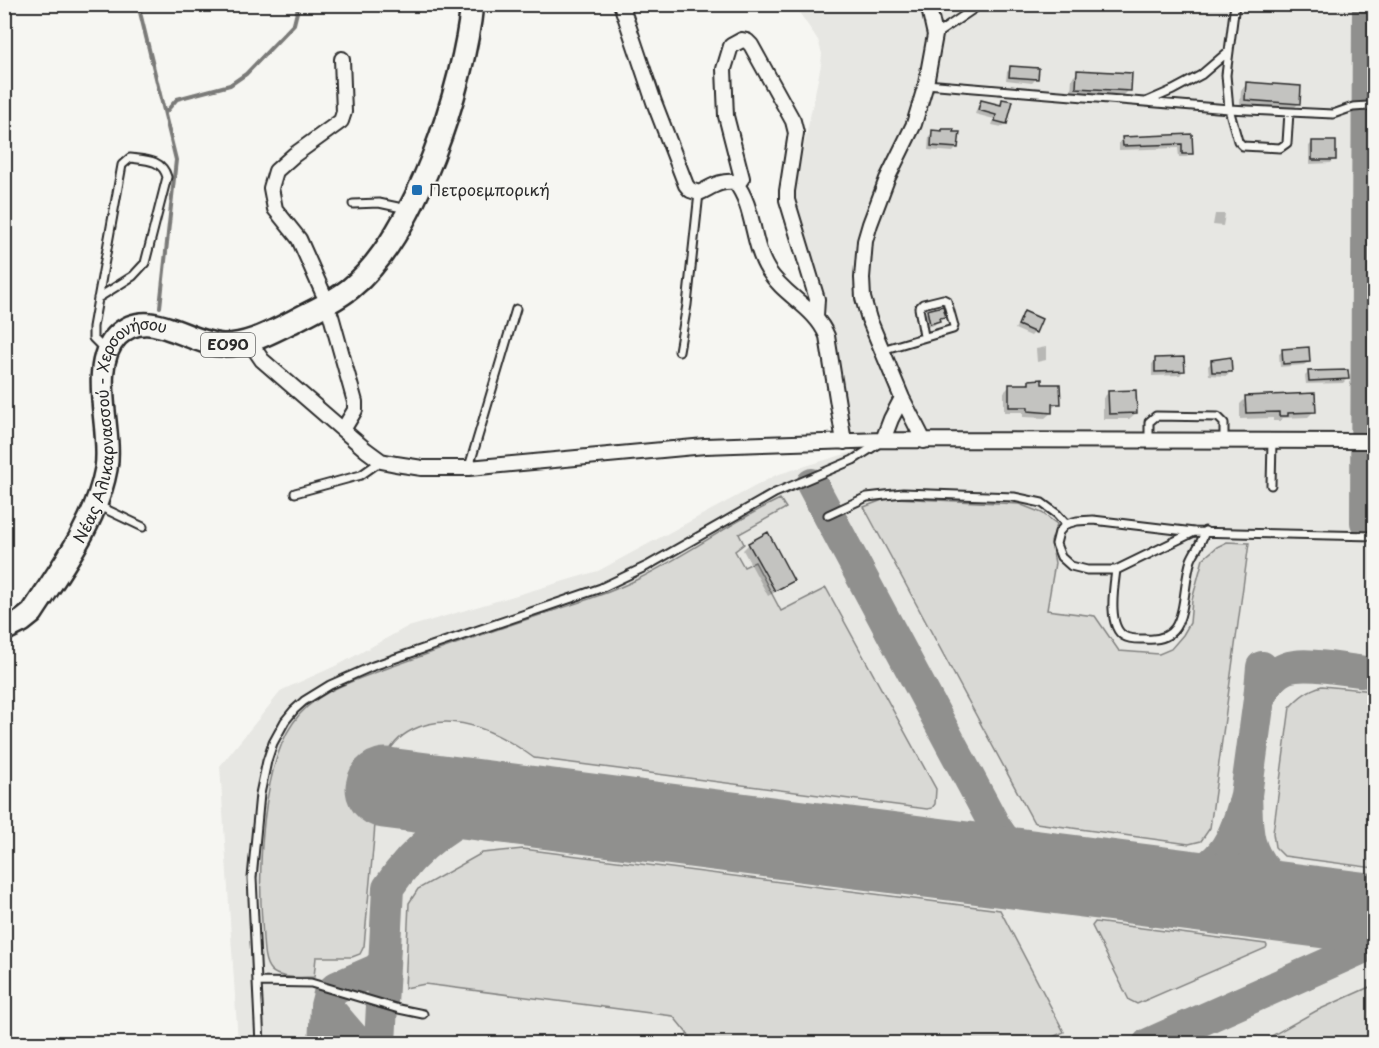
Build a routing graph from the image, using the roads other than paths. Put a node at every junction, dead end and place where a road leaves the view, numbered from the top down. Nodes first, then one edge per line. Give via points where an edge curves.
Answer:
1 (472, 4) edge
2 (621, 4) edge
3 (928, 4) edge
4 (981, 4) edge
5 (1235, 4) edge
6 (935, 36) junction
7 (1229, 51) junction
8 (342, 59) dead end
9 (927, 84) junction
10 (1145, 102) junction
11 (1368, 106) dead end
12 (1229, 109) junction
13 (1289, 112) junction
14 (737, 185) junction
15 (699, 193) junction
16 (353, 204) dead end
17 (409, 210) junction
18 (323, 292) dead end
19 (98, 298) junction
20 (516, 309) dead end
21 (331, 316) dead end
22 (816, 316) junction
23 (924, 336) junction
24 (249, 341) junction
25 (882, 350) junction
26 (679, 351) dead end
27 (107, 352) junction
28 (902, 398) junction
29 (344, 430) junction
30 (883, 440) junction
31 (924, 441) junction
32 (1149, 441) junction
33 (1224, 441) junction
34 (1272, 441) junction
35 (1374, 441) edge
36 (844, 442) junction
37 (381, 460) junction
38 (469, 468) junction
39 (1271, 485) dead end
40 (296, 493) dead end
41 (96, 504) junction
42 (828, 515) dead end
43 (1066, 524) junction
44 (142, 527) dead end
45 (1205, 531) junction
46 (1194, 532) junction
47 (1374, 536) edge
48 (1116, 570) junction
49 (4, 630) edge
50 (257, 982) junction
51 (423, 1014) dead end
52 (260, 1044) edge

1 - 17 main road, Νέας Αλικαρνασσού - Χερσονήσου / ΕΟ90 via 465,52 452,99
2 - 15 street via 686,185
3 - 6 street
4 - 6 lane
5 - 7 lane
6 - 9 street
7 - 10 lane via 1201,75
7 - 12 lane
8 - 18 street via 344,112 340,121 276,171 271,188 275,209 299,239
9 - 10 lane
9 - 25 street via 865,241 863,298
10 - 12 lane
11 - 13 lane via 1333,114
12 - 13 lane
12 - 13 lane via 1243,146 1280,148 1287,143
14 - 15 street via 726,181
14 - 22 street via 768,270
14 - 22 street via 742,178 726,116 723,69 731,46 742,40 751,45 796,133 787,200 817,299
15 - 26 lane
16 - 17 lane via 379,203
17 - 24 main road, Νέας Αλικαρνασσού - Χερσονήσου / ΕΟ90 via 384,252 352,287
19 - 19 lane via 122,165 129,158 157,162 167,177 145,263 133,276
19 - 27 lane via 93,338
20 - 38 lane
21 - 29 street via 356,402
22 - 36 street via 827,336
23 - 23 lane via 919,308 944,299 953,329
23 - 25 lane
24 - 27 main road, Νέας Αλικαρνασσού - Χερσονήσου / ΕΟ90 via 215,345 147,324 123,332
24 - 29 street via 262,360
25 - 28 street
27 - 41 main road, Νέας Αλικαρνασσού - Χερσονήσου via 103,380 108,450
28 - 30 street
28 - 31 street
29 - 37 street
30 - 31 street
30 - 36 street
30 - 50 lane via 853,460 775,493 601,588 373,666 330,684 303,701 285,721 273,743 260,794 252,878
31 - 32 street
32 - 33 street
32 - 33 lane via 1149,422 1156,416 1218,417 1224,423
33 - 34 street
34 - 35 street
34 - 39 lane
36 - 38 street via 705,446
37 - 38 street via 422,468
37 - 40 lane via 361,475
41 - 44 lane
41 - 49 main road, Νέας Αλικαρνασσού - Χερσονήσου via 89,522 32,613
42 - 43 lane via 867,497 903,492 1014,497 1042,503
43 - 46 lane via 1093,520
43 - 48 lane via 1056,544 1061,557 1071,566 1087,570
45 - 46 lane
45 - 47 lane
45 - 48 lane via 1192,558 1182,612 1168,635 1157,640 1131,639 1118,630 1113,607
46 - 48 lane
50 - 51 lane via 311,983
50 - 52 lane

